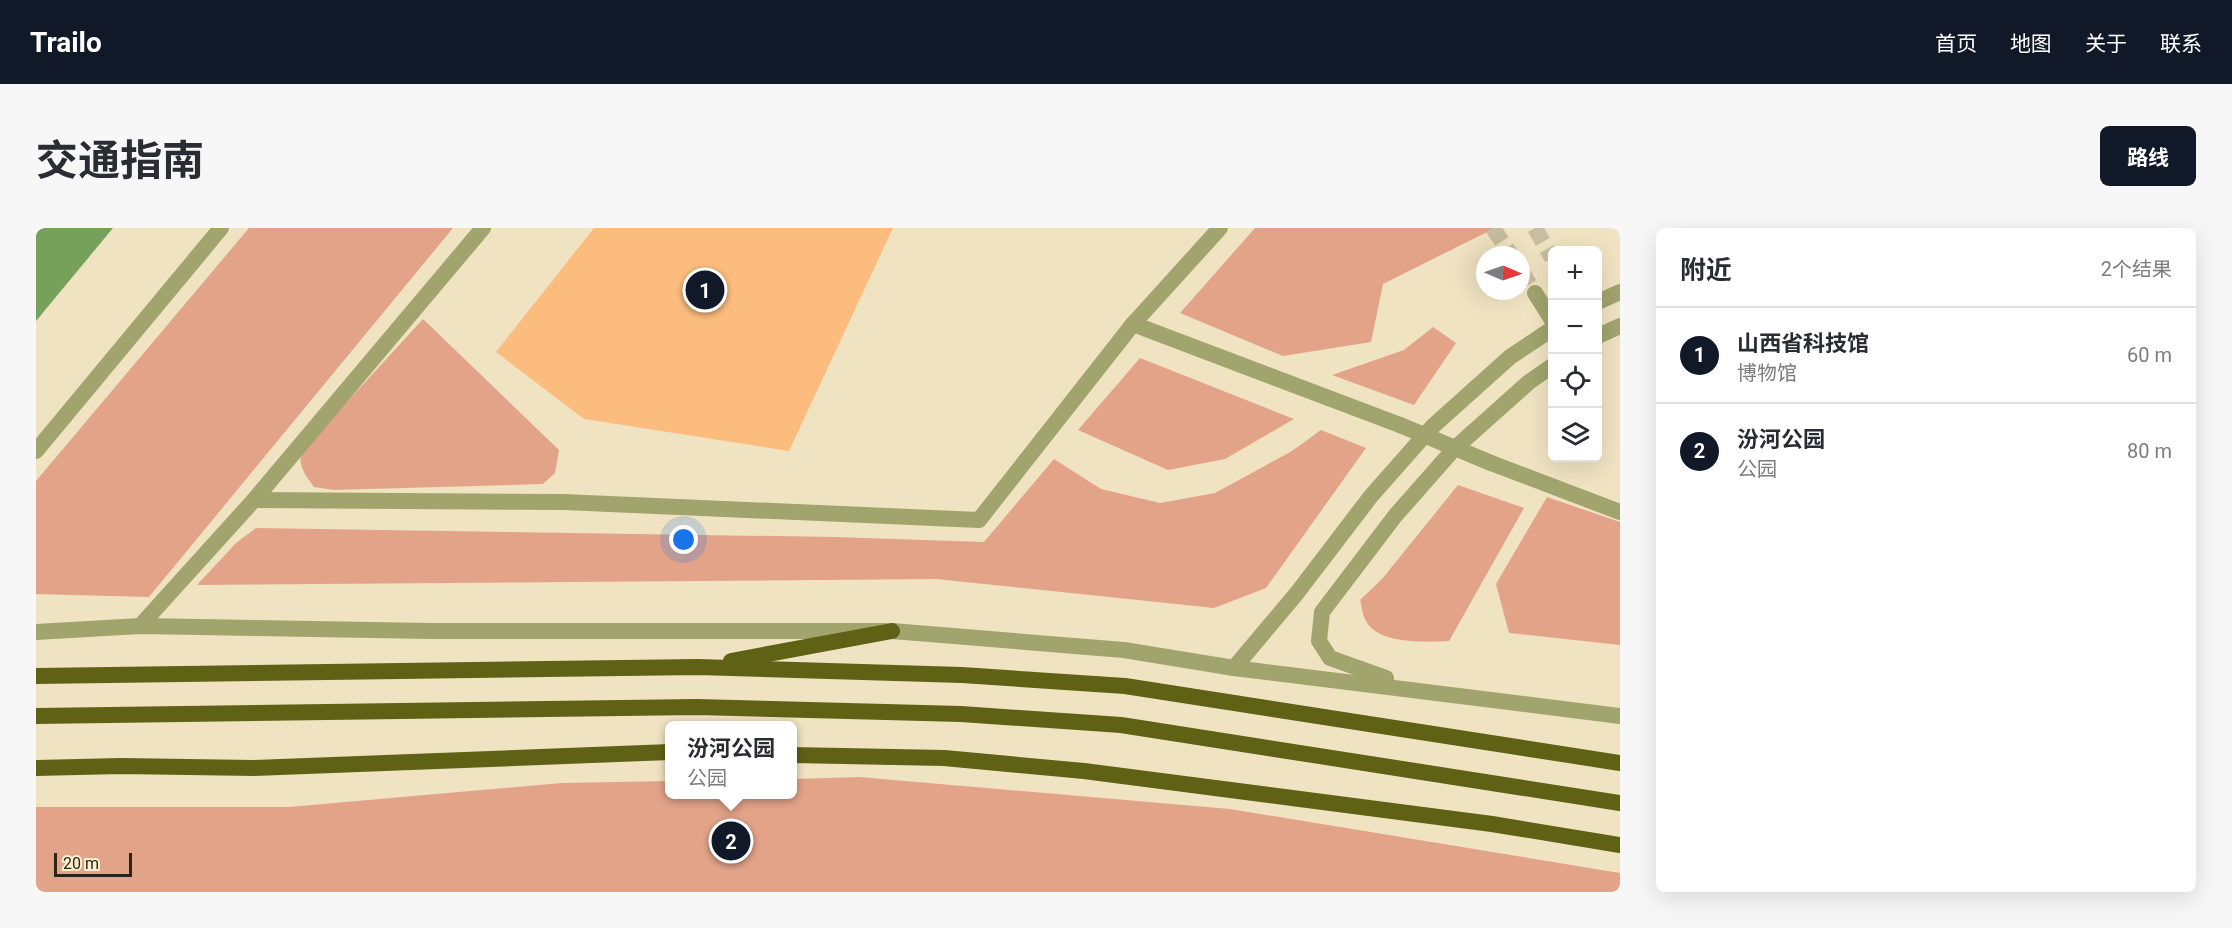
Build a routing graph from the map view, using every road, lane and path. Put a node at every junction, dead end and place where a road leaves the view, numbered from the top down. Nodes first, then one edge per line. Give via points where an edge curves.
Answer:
1 (221, 228) edge
2 (483, 228) edge
3 (1220, 228) edge
4 (1620, 292) edge
5 (1535, 293) tunnel mouth
6 (1602, 300) edge
7 (1548, 314) edge
8 (1133, 324) junction
9 (1620, 326) edge
10 (1548, 332) edge
11 (1602, 334) edge
12 (1548, 369) edge
13 (36, 451) edge
14 (254, 500) junction
15 (1620, 512) edge
16 (140, 626) junction
17 (892, 631) junction
18 (36, 632) edge
19 (698, 667) junction
20 (1234, 668) junction
21 (36, 676) edge
22 (1427, 691) junction
23 (36, 716) edge
24 (1620, 716) edge
25 (665, 752) edge
26 (797, 755) edge
27 (1620, 763) edge
28 (36, 768) edge
29 (1620, 802) edge
30 (1620, 845) edge

1 - 13 street
2 - 14 street
3 - 8 street
4 - 6 street
5 - 7 street
8 - 14 street via 979,520 564,502
8 - 15 street, bridge
9 - 11 street
10 - 20 street via 1510,357 1432,427 1371,496 1298,593
12 - 22 street via 1454,449 1395,516 1322,612 1319,641 1330,658
14 - 16 street
16 - 17 street via 432,631
16 - 18 street
17 - 19 highway
17 - 20 street via 1124,650
19 - 21 highway
19 - 27 highway via 963,675 1125,686
20 - 22 street
22 - 24 street
23 - 29 highway via 697,707 961,714 1121,725
25 - 28 highway via 254,768
26 - 30 highway via 944,758 1084,771 1491,824

